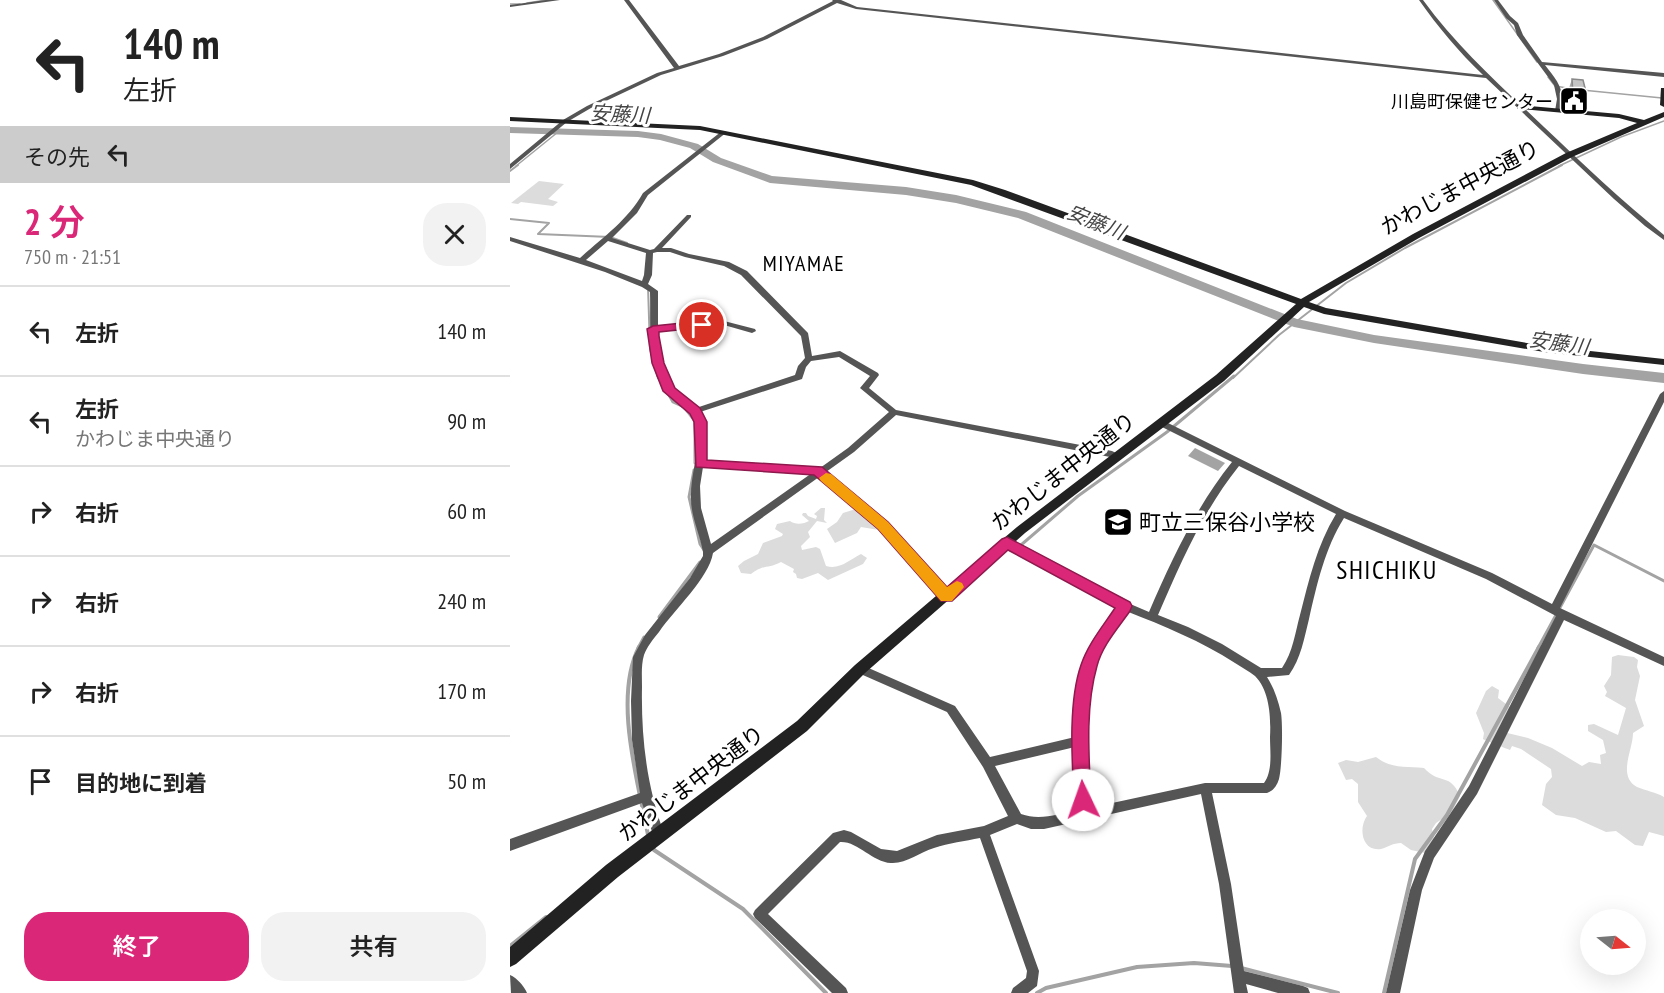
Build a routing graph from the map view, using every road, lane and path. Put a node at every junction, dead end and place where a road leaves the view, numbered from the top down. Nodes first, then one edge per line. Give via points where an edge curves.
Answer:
1 (558, 0) edge
2 (626, 0) edge
3 (1421, 0) edge
4 (1496, 0) edge
5 (836, 1) edge
6 (528, 2) edge
7 (510, 6) edge
8 (1542, 63) junction
9 (677, 68) junction
10 (1664, 75) edge
11 (1488, 77) junction
12 (1664, 90) edge
13 (1664, 105) edge
14 (1520, 107) junction
15 (1557, 110) junction
16 (1664, 114) edge
17 (510, 119) edge
18 (1644, 122) junction
19 (562, 123) junction
20 (724, 132) junction
21 (1569, 155) junction
22 (510, 167) edge
23 (689, 216) dead end
24 (606, 238) junction
25 (1664, 238) edge
26 (510, 239) edge
27 (653, 251) junction
28 (580, 262) junction
29 (644, 285) junction
30 (1300, 304) junction
31 (653, 329) junction
32 (752, 331) dead end
33 (809, 359) junction
34 (1664, 362) edge
35 (1664, 394) edge
36 (695, 411) junction
37 (894, 412) junction
38 (1161, 423) junction
39 (1117, 457) junction
40 (1238, 461) junction
41 (700, 464) junction
42 (820, 472) junction
43 (1342, 513) junction
44 (1007, 543) junction
45 (710, 550) junction
46 (946, 597) junction
47 (1124, 606) junction
48 (1559, 612) junction
49 (1152, 617) junction
50 (1664, 662) edge
51 (860, 669) junction
52 (1259, 673) junction
53 (1081, 741) junction
54 (987, 763) junction
55 (1204, 788) junction
56 (646, 796) junction
57 (1084, 814) junction
58 (1017, 818) junction
59 (983, 831) junction
60 (659, 836) junction
61 (510, 845) edge
62 (510, 958) edge
63 (1239, 976) junction
64 (510, 982) edge
65 (520, 993) edge
66 (841, 993) edge
67 (1018, 993) edge
68 (1241, 993) edge
69 (1303, 993) edge
70 (1393, 993) edge

1 - 6 street
2 - 9 street
3 - 11 street
4 - 8 street
5 - 9 street via 760,40
5 - 11 street via 856,8
6 - 7 street
8 - 10 street
8 - 15 street via 1559,90
9 - 19 street
11 - 14 street
12 - 13 street
14 - 15 street
14 - 21 street
15 - 18 street
16 - 18 street, かわじま中央通り
17 - 19 street
18 - 21 street, かわじま中央通り
19 - 20 street via 683,126
19 - 22 street
20 - 24 street via 645,194 642,203
20 - 30 street via 989,188
21 - 25 street
21 - 30 street, かわじま中央通り via 1382,254
23 - 27 street
24 - 27 street
24 - 28 street
26 - 28 street
27 - 29 street
27 - 33 street via 671,250 744,273 805,335
28 - 29 street
29 - 31 street via 654,291
30 - 34 street via 1424,330
30 - 38 street, かわじま中央通り via 1220,378
31 - 32 street via 724,323
31 - 36 street via 658,363 669,391
33 - 36 street via 799,377
33 - 37 street via 840,354 875,375 864,388
35 - 48 street
36 - 41 street via 700,422
37 - 39 street
37 - 42 street
38 - 39 street, かわじま中央通り
38 - 40 street
39 - 44 street, かわじま中央通り
40 - 43 street
40 - 49 street via 1210,497 1194,526
41 - 42 street via 812,468
41 - 45 street via 696,505
42 - 45 street
42 - 46 street via 883,526
43 - 48 street via 1489,576
43 - 52 street via 1323,546 1290,666 1285,672
44 - 46 street, かわじま中央通り
44 - 47 street
45 - 56 street via 705,563 639,652 637,732
46 - 51 street, かわじま中央通り
47 - 49 street
47 - 53 street via 1089,665
48 - 50 street
48 - 70 street via 1473,790 1429,855 1416,890
49 - 52 street via 1218,647
51 - 54 street via 951,709
51 - 60 street, かわじま中央通り via 802,726
52 - 55 street via 1269,689 1276,715 1273,780 1267,788
53 - 54 street
53 - 57 street
54 - 58 street
55 - 57 street
55 - 63 street via 1225,884
56 - 60 street
56 - 61 street
57 - 58 street via 1044,823
58 - 59 street
59 - 66 street via 949,837 900,857 888,857 863,847 851,837 837,837 759,914
59 - 67 street via 1033,971 1032,981
60 - 62 street, かわじま中央通り
63 - 68 street
63 - 69 street
64 - 65 street

